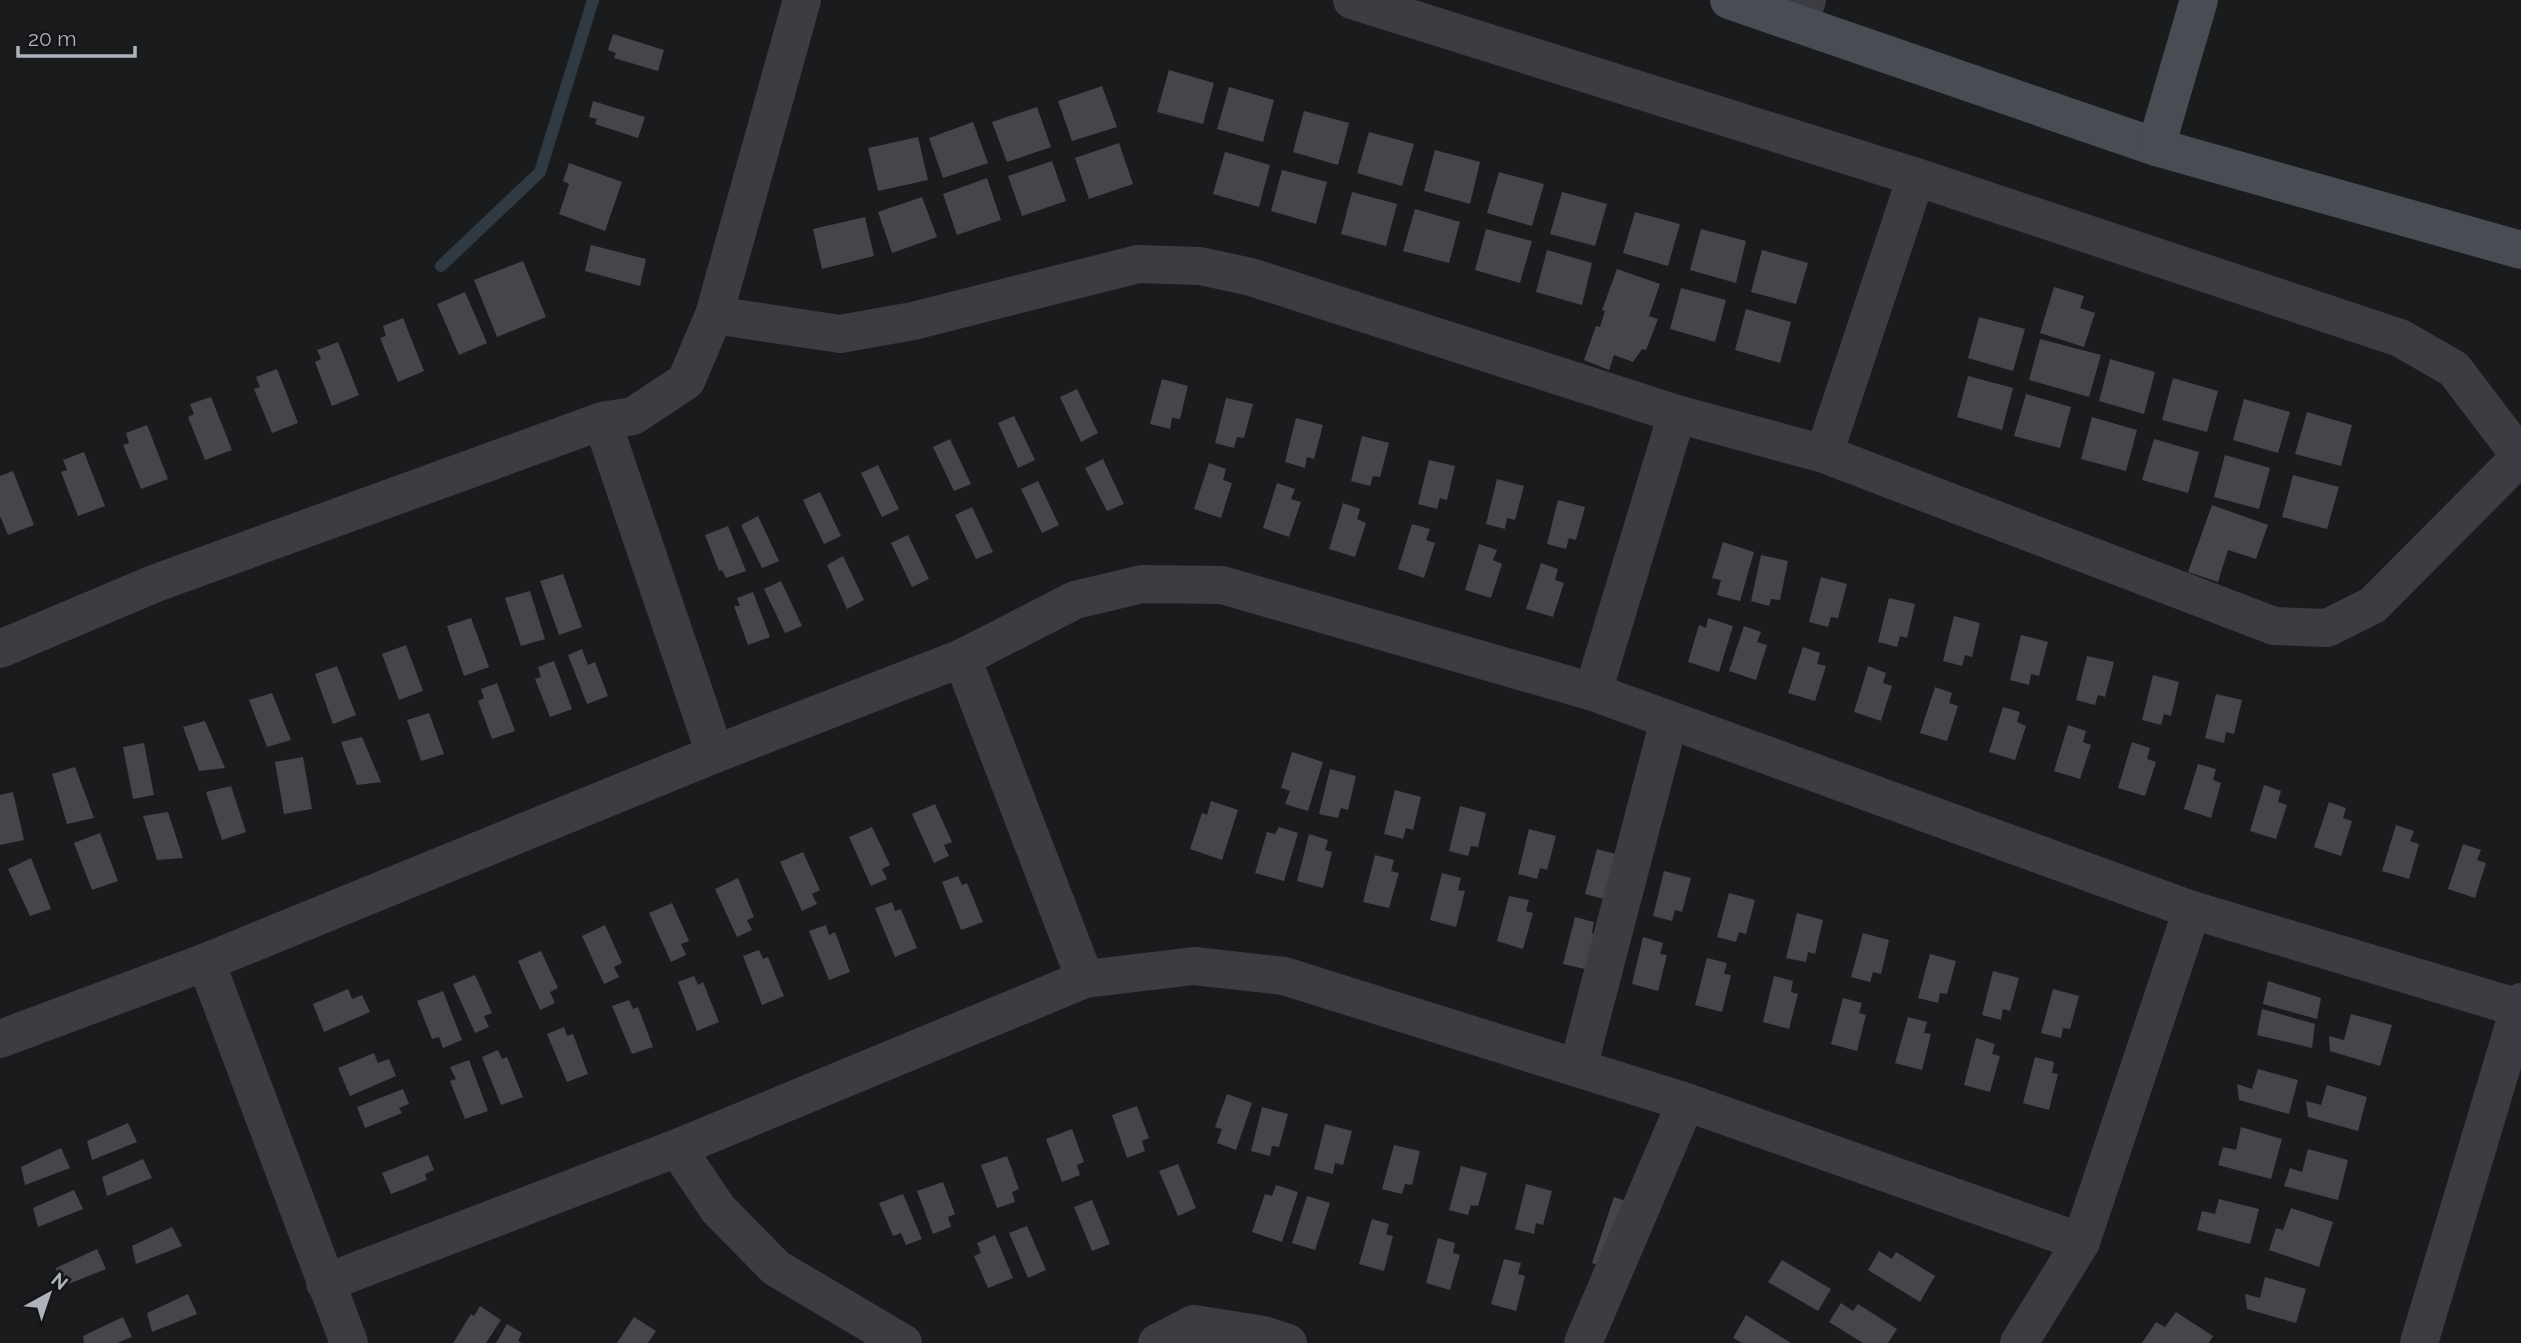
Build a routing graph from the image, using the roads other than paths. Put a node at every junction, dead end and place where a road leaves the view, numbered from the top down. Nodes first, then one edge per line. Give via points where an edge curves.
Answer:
1 (802, 0) edge
2 (1352, 0) edge
3 (1729, 0) edge
4 (2199, 0) edge
5 (1803, 11) edge
6 (2156, 147) junction
7 (1916, 177) junction
8 (2521, 250) edge
9 (715, 315) junction
10 (1677, 414) junction
11 (602, 421) junction
12 (1824, 454) junction
13 (2521, 457) edge
14 (0, 649) edge
15 (962, 658) junction
16 (1593, 692) junction
17 (1669, 720) junction
18 (715, 754) junction
19 (2192, 910) junction
20 (206, 962) junction
21 (1085, 979) junction
22 (2520, 1005) edge
23 (0, 1039) edge
24 (1578, 1068) junction
25 (1686, 1102) junction
26 (677, 1148) junction
27 (2081, 1242) junction
28 (326, 1283) junction
29 (349, 1343) edge
30 (903, 1343) edge
31 (1157, 1343) edge
32 (1288, 1343) edge
33 (1583, 1343) edge
34 (2019, 1343) edge
35 (2419, 1343) edge

1 - 9 street
2 - 7 street
3 - 5 street
4 - 6 street
5 - 6 street
6 - 8 street
7 - 12 street
7 - 13 street via 2400,338 2454,369
9 - 10 street via 840,334 913,321 1138,264 1200,265 1251,277
9 - 11 street via 686,381 634,416
10 - 12 street
10 - 16 street
11 - 14 street via 156,583
11 - 18 street
12 - 13 street via 2274,626 2326,628 2373,605
15 - 16 street via 1075,600 1142,584 1222,585
15 - 18 street
15 - 21 street
16 - 17 street
17 - 19 street
17 - 24 street
18 - 20 street
19 - 22 street
19 - 27 street
20 - 23 street
20 - 28 street
21 - 24 street via 1194,966 1284,976
21 - 26 street
22 - 35 street
24 - 25 street
25 - 27 street
25 - 33 street
26 - 28 street
26 - 30 street via 718,1209 776,1268
27 - 34 street
28 - 29 street
31 - 32 street via 1194,1324

